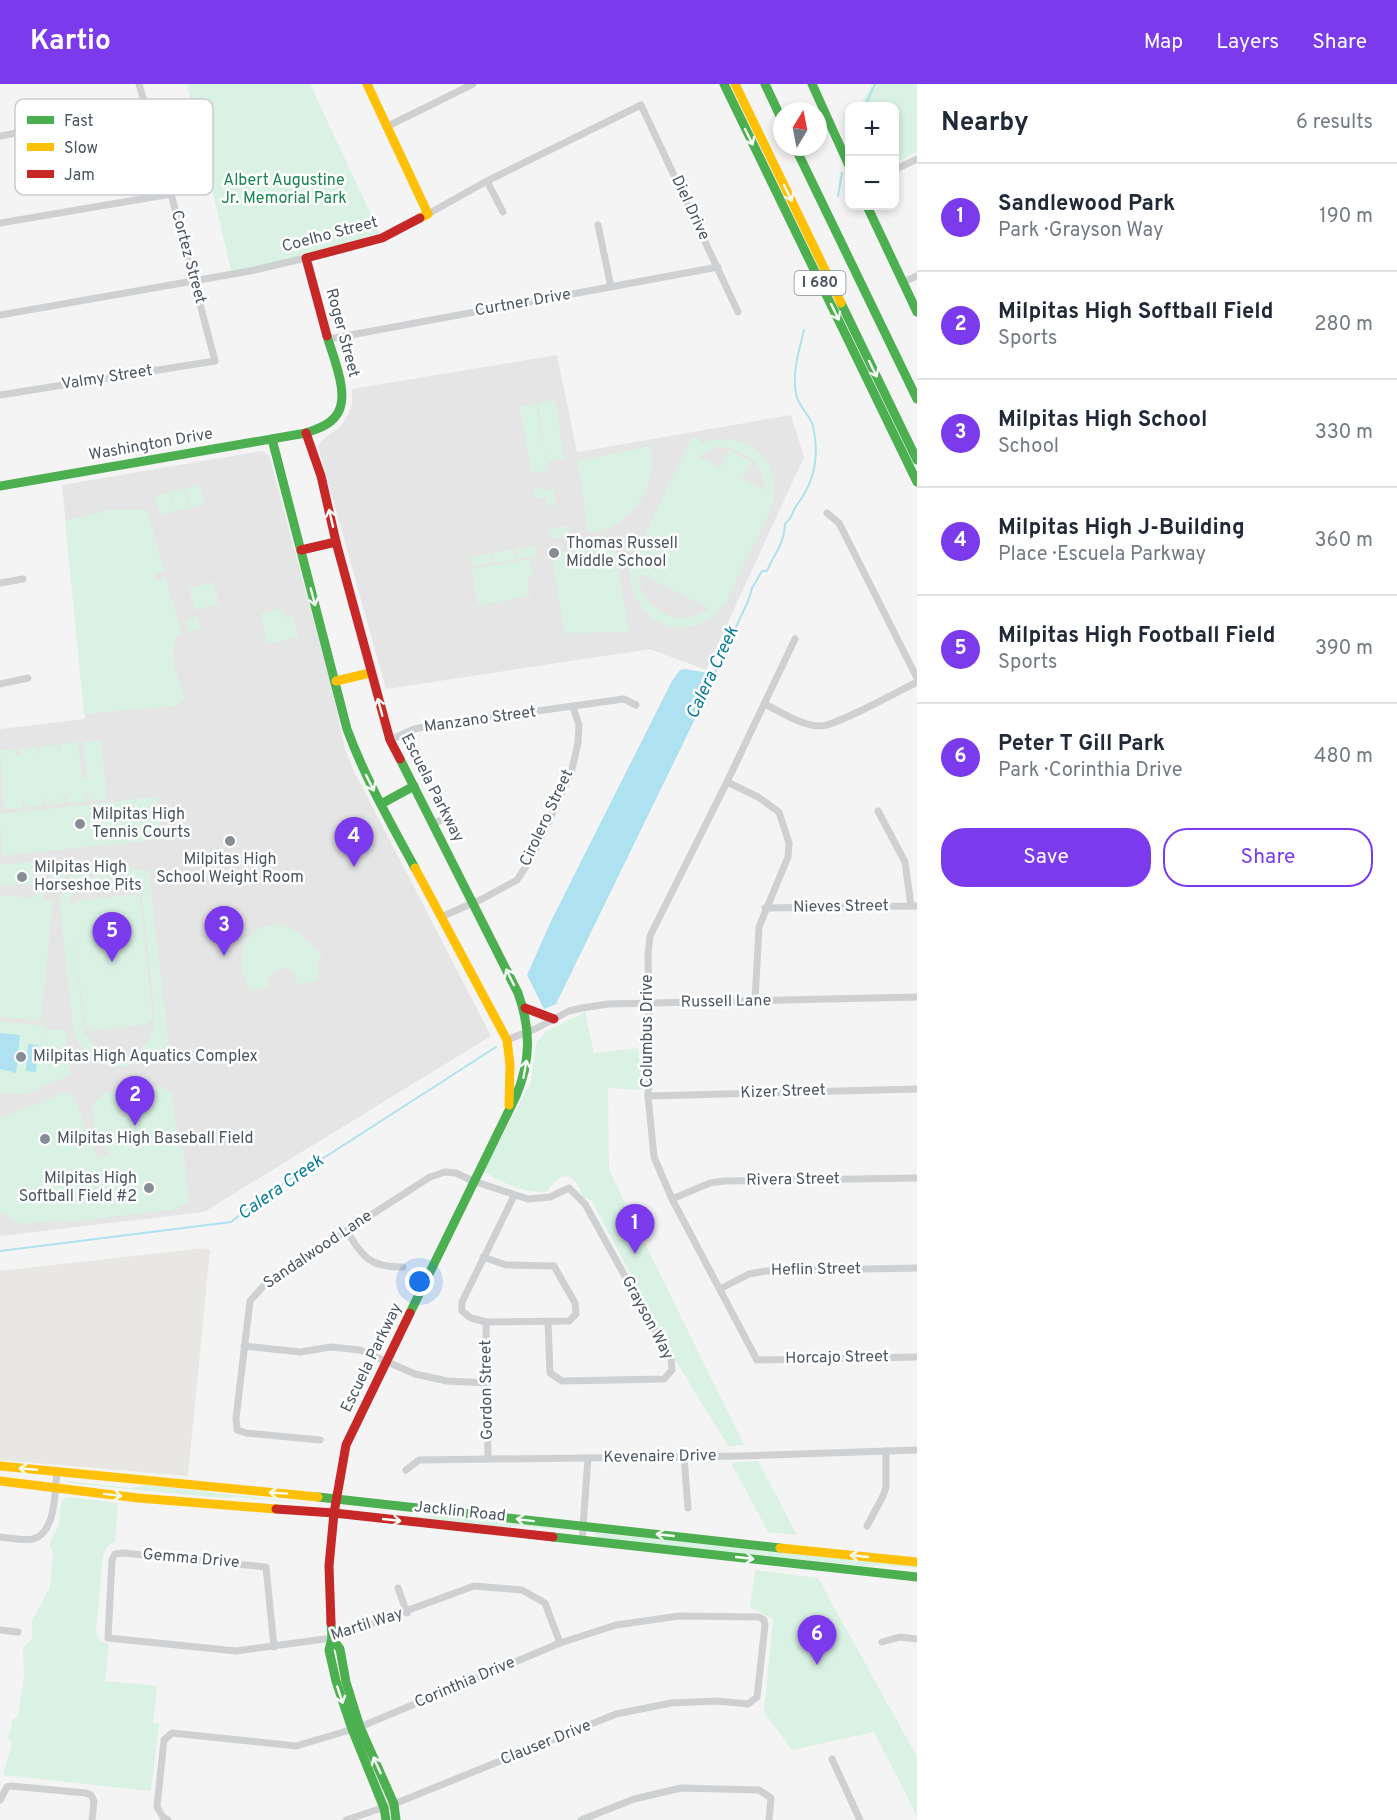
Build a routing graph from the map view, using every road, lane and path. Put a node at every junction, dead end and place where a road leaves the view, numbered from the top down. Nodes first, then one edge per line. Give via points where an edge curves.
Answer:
1 (139, 84) edge
2 (367, 84) edge
3 (473, 84) edge
4 (724, 84) edge
5 (735, 84) edge
6 (765, 84) edge
7 (812, 84) edge
8 (143, 99) edge
9 (774, 102) edge
10 (641, 105) joint
11 (386, 127) junction
12 (15, 133) edge
13 (0, 136) edge
14 (799, 156) edge
15 (845, 159) edge
16 (917, 159) edge
17 (899, 168) edge
18 (487, 181) junction
19 (165, 195) edge
20 (171, 195) edge
21 (869, 210) edge
22 (503, 212) dead end
23 (428, 214) junction
24 (0, 223) edge
25 (598, 225) dead end
26 (306, 258) junction
27 (718, 267) junction
28 (917, 276) edge
29 (194, 281) junction
30 (903, 282) junction
31 (611, 287) junction
32 (738, 312) dead end
33 (917, 312) edge
34 (0, 315) edge
35 (329, 339) junction
36 (215, 361) joint
37 (0, 395) edge
38 (917, 399) edge
39 (306, 433) junction
40 (272, 439) junction
41 (917, 460) edge
42 (917, 482) edge
43 (0, 486) edge
44 (827, 513) dead end
45 (336, 542) junction
46 (301, 550) junction
47 (23, 579) dead end
48 (0, 583) edge
49 (795, 639) dead end
50 (370, 673) junction
51 (28, 678) dead end
52 (917, 680) edge
53 (336, 681) junction
54 (0, 684) edge
55 (765, 704) junction
56 (636, 705) dead end
57 (573, 707) junction
58 (390, 740) junction
59 (727, 782) junction
60 (414, 786) junction
61 (381, 804) junction
62 (878, 811) dead end
63 (447, 817) dead end
64 (433, 824) junction
65 (473, 902) junction
66 (914, 906) edge
67 (765, 908) junction
68 (441, 917) junction
69 (917, 997) edge
70 (755, 1001) junction
71 (648, 1003) junction
72 (525, 1008) junction
73 (554, 1019) junction
74 (529, 1032) junction
75 (507, 1040) junction
76 (917, 1089) edge
77 (648, 1096) junction
78 (508, 1109) junction
79 (917, 1178) edge
80 (473, 1181) junction
81 (514, 1196) junction
82 (672, 1199) junction
83 (585, 1204) joint
84 (347, 1231) junction
85 (483, 1257) junction
86 (404, 1267) dead end
87 (917, 1268) edge
88 (720, 1289) junction
89 (486, 1322) junction
90 (548, 1322) junction
91 (244, 1346) junction
92 (917, 1357) edge
93 (757, 1360) joint
94 (388, 1362) junction
95 (488, 1383) junction
96 (320, 1440) dead end
97 (917, 1450) edge
98 (886, 1451) junction
99 (684, 1457) junction
100 (588, 1458) junction
101 (488, 1459) junction
102 (0, 1466) edge
103 (406, 1470) dead end
104 (57, 1471) junction
105 (0, 1481) edge
106 (55, 1487) junction
107 (336, 1498) junction
108 (688, 1508) dead end
109 (334, 1513) junction
110 (867, 1526) dead end
111 (583, 1527) junction
112 (0, 1538) edge
113 (582, 1541) junction
114 (917, 1562) edge
115 (917, 1577) edge
116 (398, 1588) dead end
117 (407, 1613) junction
118 (0, 1630) edge
119 (18, 1632) dead end
120 (107, 1634) joint
121 (333, 1638) junction
122 (917, 1639) edge
123 (882, 1642) dead end
124 (560, 1643) junction
125 (274, 1647) junction
126 (753, 1701) joint
127 (356, 1728) junction
128 (832, 1759) dead end
129 (0, 1800) edge
130 (394, 1804) junction
131 (384, 1808) junction
132 (166, 1819) edge
133 (92, 1820) edge
134 (346, 1820) edge
135 (386, 1820) edge
136 (396, 1820) edge
137 (581, 1820) edge
138 (770, 1820) edge
139 (860, 1820) edge

1 - 8 street, Cortez Street
2 - 11 main road
3 - 11 street
4 -> 42 main road, I 680
5 -> 41 main road, I 680
6 - 9 main road
7 - 15 main road
10 - 18 street, Coelho Street
10 - 27 street, Diel Drive
11 - 23 main road
12 - 13 street
14 - 38 main road, I 680
16 - 17 street
18 - 22 street
18 - 23 street, Coelho Street
19 - 24 street
20 - 29 street, Cortez Street
21 - 30 main road
23 - 26 main road, Coelho Street via 382,238
25 - 31 street
26 - 29 street, Coelho Street
26 - 35 main road, Roger Street
27 - 31 street, Curtner Drive
27 - 32 street, Diel Drive
28 - 30 street
29 - 34 street, Coelho Street
29 - 36 street, Cortez Street
30 - 33 main road
31 - 35 street, Curtner Drive
35 - 39 main road, Roger Street via 342,387 342,404 331,422
36 - 37 street, Valmy Street
39 - 40 main road, Washington Drive
45 -> 39 main road, Escuela Parkway via 321,476
40 - 43 main road, Washington Drive
40 - 46 main road, Escuela Parkway
44 - 52 street via 839,523
45 - 46 main road
45 - 50 main road, Escuela Parkway
46 -> 53 main road, Escuela Parkway
47 - 48 street
49 - 55 street, Columbus Drive
50 - 53 main road
58 -> 50 main road, Escuela Parkway
51 - 54 street
52 - 55 street via 821,726
53 -> 61 main road, Escuela Parkway via 347,729
55 - 59 street, Columbus Drive
56 - 57 street, Manzano Street via 624,699
57 - 58 street, Manzano Street via 429,726
57 - 65 street, Cirolero Street via 579,725 571,773 532,857 517,880
58 - 60 main road, Escuela Parkway
59 - 67 street via 779,812 785,829 788,857
59 - 71 street, Columbus Drive via 650,936
60 - 61 main road
60 - 64 main road, Escuela Parkway
61 - 68 main road, Escuela Parkway
62 - 66 street via 905,862
63 - 64 street
64 - 65 main road, Escuela Parkway
65 - 68 street, Cirolero Street
72 -> 65 main road, Escuela Parkway
66 - 67 street, Nieves Street
67 - 70 street via 759,927
68 - 75 main road, Escuela Parkway
69 - 70 street, Russell Lane
70 - 71 street, Russell Lane
71 - 73 street, Russell Lane via 582,1008
71 - 77 street, Columbus Drive
72 - 73 main road
72 - 74 main road, Escuela Parkway
73 - 74 street, Russell Lane
74 - 75 street, Russell Lane
78 -> 74 main road, Escuela Parkway via 522,1085
75 - 78 main road, Escuela Parkway
76 - 77 street, Kizer Street
77 - 82 street, Columbus Drive via 654,1157
78 - 80 main road, Escuela Parkway
79 - 82 street, Rivera Street via 724,1181
80 - 81 street, Sandalwood Lane
80 - 84 street, Sandalwood Lane via 450,1172 430,1177
80 - 94 main road, Escuela Parkway
81 - 83 street, Sandalwood Lane via 550,1197 569,1188
81 - 85 street
82 - 88 street, Columbus Drive
83 - 90 street, Grayson Way via 671,1359 672,1370 664,1379 562,1381 550,1372
84 - 86 street via 364,1257 374,1263
84 - 91 street, Sandalwood Lane via 267,1282 255,1294 249,1301
85 - 89 street via 460,1306 464,1314
85 - 90 street via 506,1264 554,1266 575,1303 576,1314 569,1321
87 - 88 street, Heflin Street via 765,1271 749,1274
88 - 93 street, Columbus Drive
89 - 90 street
89 - 95 street, Gordon Street
91 - 94 street via 300,1352 332,1347 360,1350
91 - 96 street, Sandalwood Lane via 237,1430
92 - 93 street, Horcajo Street
94 - 95 street via 415,1374 447,1381
94 - 107 main road, Escuela Parkway via 346,1445
95 - 101 street, Gordon Street
97 - 98 street, Kevenaire Drive
98 - 99 street, Kevenaire Drive
98 - 110 street via 883,1496
99 - 100 street, Kevenaire Drive
99 - 108 street
100 - 101 street, Kevenaire Drive
100 - 111 street
101 - 103 street, Kevenaire Drive via 419,1460
104 -> 102 main road, Jacklin Road
104 - 106 street
107 -> 104 main road, Jacklin Road
105 - 106 main road, Jacklin Road
106 -> 109 main road, Jacklin Road via 138,1498
106 - 112 street via 46,1531 30,1539
107 - 109 main road, Escuela Parkway
111 -> 107 main road, Jacklin Road
109 -> 113 main road, Jacklin Road
109 - 121 main road, Escuela Parkway via 329,1566
111 - 113 street
114 -> 111 main road, Jacklin Road
113 -> 115 main road, Jacklin Road
116 - 117 street
117 - 121 street, Martil Way
117 - 124 street, Martil Way via 474,1586 522,1590 545,1603
118 - 119 street
120 - 125 street, Martil Way via 108,1638 122,1640 236,1651
120 - 125 street, Gemma Drive via 112,1560 115,1554 123,1553 266,1567
121 - 125 street, Martil Way
121 - 127 main road, Escuela Parkway via 340,1648
122 - 123 street via 900,1636
124 - 126 street, Corinthia Drive via 616,1625 679,1616 759,1617 765,1626 757,1697
124 - 127 street, Corinthia Drive
126 - 130 street, Clauser Drive via 671,1703 616,1714
130 -> 127 main road, Escuela Parkway
127 - 131 main road, Escuela Parkway
127 - 132 street, Corinthia Drive via 296,1746 172,1733 164,1740 157,1807
128 - 139 street
129 - 133 street via 11,1786 86,1793 94,1801
130 - 131 street, Clauser Drive
130 - 136 main road, Escuela Parkway
131 - 134 street, Clauser Drive
131 - 135 main road, Escuela Parkway
137 - 138 street via 634,1799 681,1788 759,1790 771,1798

